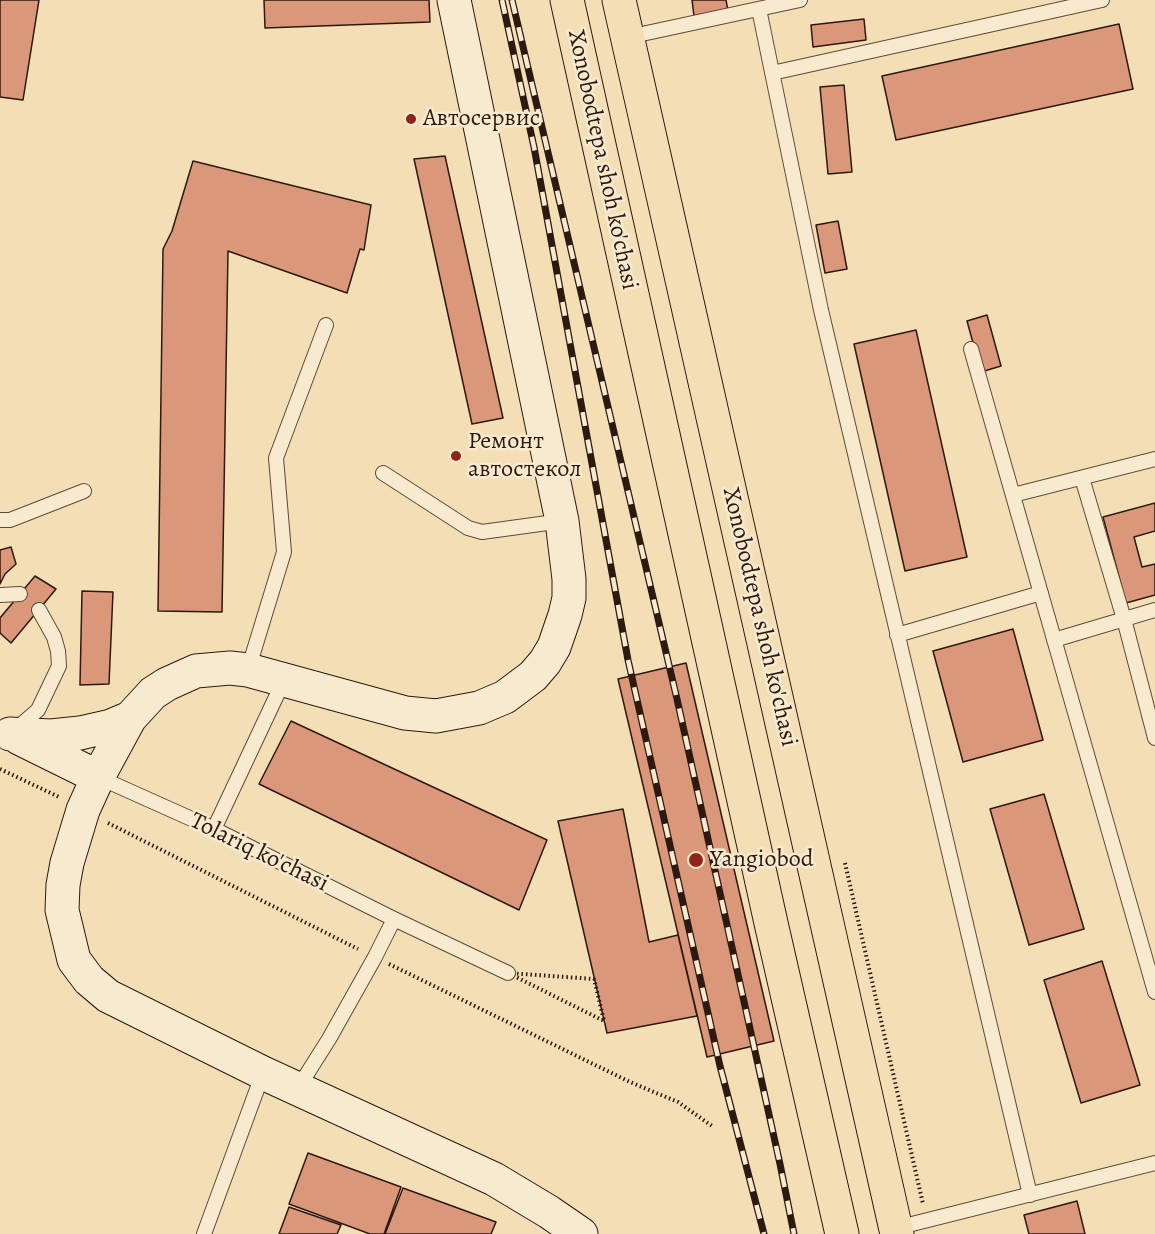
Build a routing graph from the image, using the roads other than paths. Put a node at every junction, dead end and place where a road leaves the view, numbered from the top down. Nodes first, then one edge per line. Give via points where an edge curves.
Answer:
1 (454, 0) edge
2 (567, 0) edge
3 (619, 0) edge
4 (800, 0) edge
5 (1102, 0) edge
6 (759, 9) junction
7 (628, 37) junction
8 (772, 73) junction
9 (326, 325) dead end
10 (971, 349) dead end
11 (1155, 459) edge
12 (383, 472) dead end
13 (1082, 478) junction
14 (84, 491) dead end
15 (1013, 495) junction
16 (0, 520) edge
17 (562, 521) junction
18 (1041, 593) junction
19 (20, 594) dead end
20 (0, 595) edge
21 (39, 610) dead end
22 (1155, 610) edge
23 (1124, 620) junction
24 (897, 635) junction
25 (1054, 640) junction
26 (248, 670) junction
27 (284, 680) junction
28 (129, 718) junction
29 (5, 731) edge
30 (1155, 738) edge
31 (98, 777) junction
32 (214, 830) junction
33 (393, 919) junction
34 (508, 973) road end
35 (1155, 992) edge
36 (263, 1073) junction
37 (298, 1088) junction
38 (1155, 1163) edge
39 (1030, 1195) junction
40 (897, 1231) edge
41 (204, 1234) edge
42 (581, 1234) edge
43 (842, 1234) edge

1 - 17 street
2 - 43 highway, Xonobodtepa shoh ko'chasi
3 - 7 highway, Xonobodtepa shoh ko'chasi
4 - 6 lane
5 - 8 lane
6 - 7 lane
6 - 8 lane
7 - 40 highway, Xonobodtepa shoh ko'chasi
8 - 24 lane via 821,310
9 - 26 lane via 276,458 284,552
10 - 15 lane
11 - 13 lane
12 - 17 lane via 468,528 482,532
13 - 15 lane
13 - 23 lane
14 - 16 lane via 10,520
15 - 18 lane
17 - 27 street via 569,598 560,631 539,669 499,700 452,714 420,715
18 - 24 lane
18 - 25 lane
19 - 20 lane
21 - 29 lane via 54,637 58,666 38,710
22 - 23 lane
23 - 25 lane
23 - 30 lane
24 - 39 lane
25 - 35 lane
26 - 27 street
26 - 28 street via 214,668 181,676 153,693
27 - 32 lane
28 - 29 street via 80,733 51,736
28 - 31 street
29 - 31 street, Tolariq ko'chasi
31 - 32 lane, Tolariq ko'chasi
31 - 36 street via 67,863 62,897 70,949 81,971 121,1004
32 - 33 lane, Tolariq ko'chasi
33 - 34 lane, Tolariq ko'chasi
33 - 37 lane
36 - 37 street
36 - 41 lane
37 - 42 street via 494,1179
38 - 39 lane
39 - 40 lane

